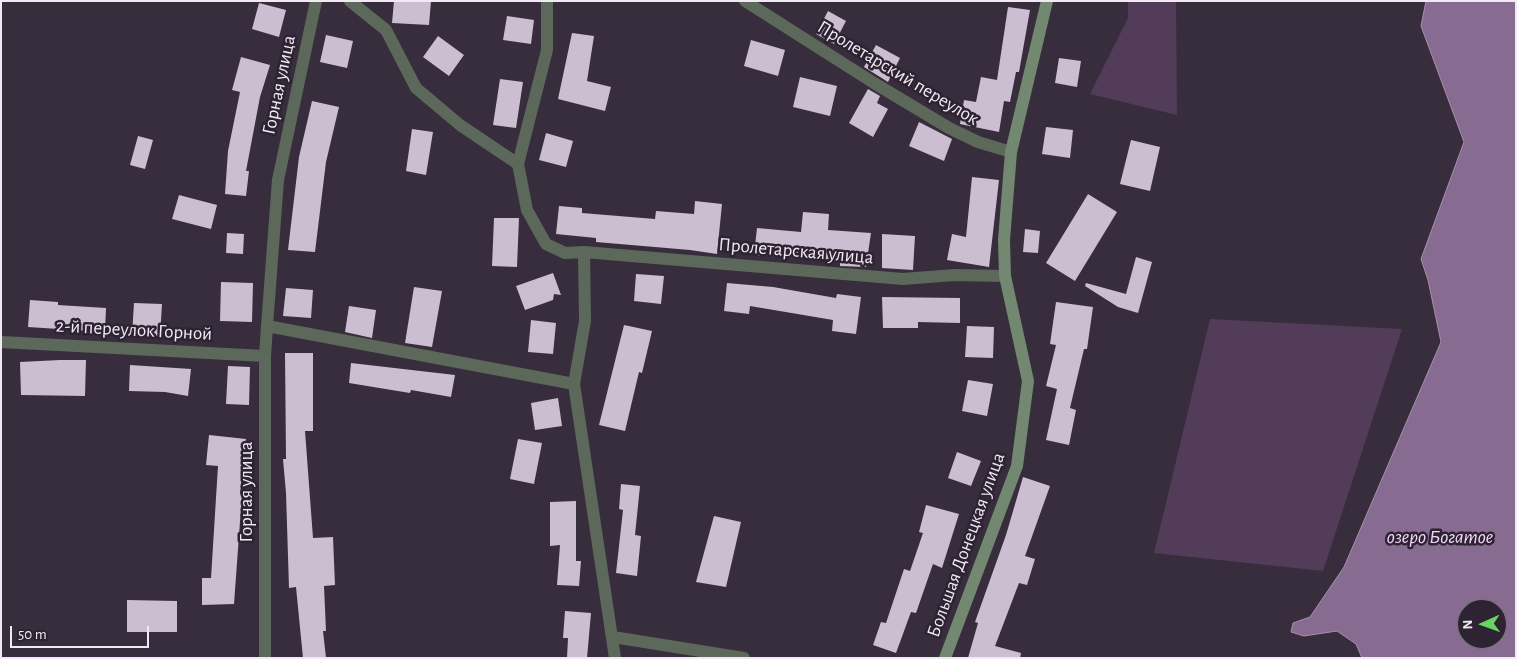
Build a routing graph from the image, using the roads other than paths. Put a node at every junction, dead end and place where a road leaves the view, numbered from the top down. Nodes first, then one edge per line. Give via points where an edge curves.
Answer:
1 (350, 1) edge
2 (548, 1) edge
3 (745, 1) edge
4 (1046, 1) edge
5 (313, 2) edge
6 (1011, 152) junction
7 (518, 164) junction
8 (584, 252) junction
9 (1005, 276) junction
10 (267, 326) junction
11 (1, 342) edge
12 (265, 356) junction
13 (574, 384) junction
14 (613, 637) junction
15 (265, 658) edge
16 (615, 658) edge
17 (744, 658) edge
18 (945, 658) edge

1 - 7 street via 386,30 416,88 460,125
2 - 7 street, Пролетарская улица via 547,50
3 - 6 street, Пролетарский переулок via 949,128 978,142
4 - 6 street, Большая Донецкая улица
5 - 10 street, Горная улица via 278,180
6 - 9 street, Большая Донецкая улица via 1004,240
7 - 8 street, Пролетарская улица via 527,210 546,244 565,254
8 - 9 street, Пролетарская улица via 903,279 954,274
8 - 13 street via 585,321
9 - 18 street, Большая Донецкая улица via 1028,381 1017,466
10 - 12 street, Горная улица
10 - 13 street
11 - 12 street, 2-й переулок Горной
12 - 15 street, Горная улица
13 - 14 street
14 - 16 street
14 - 17 street

